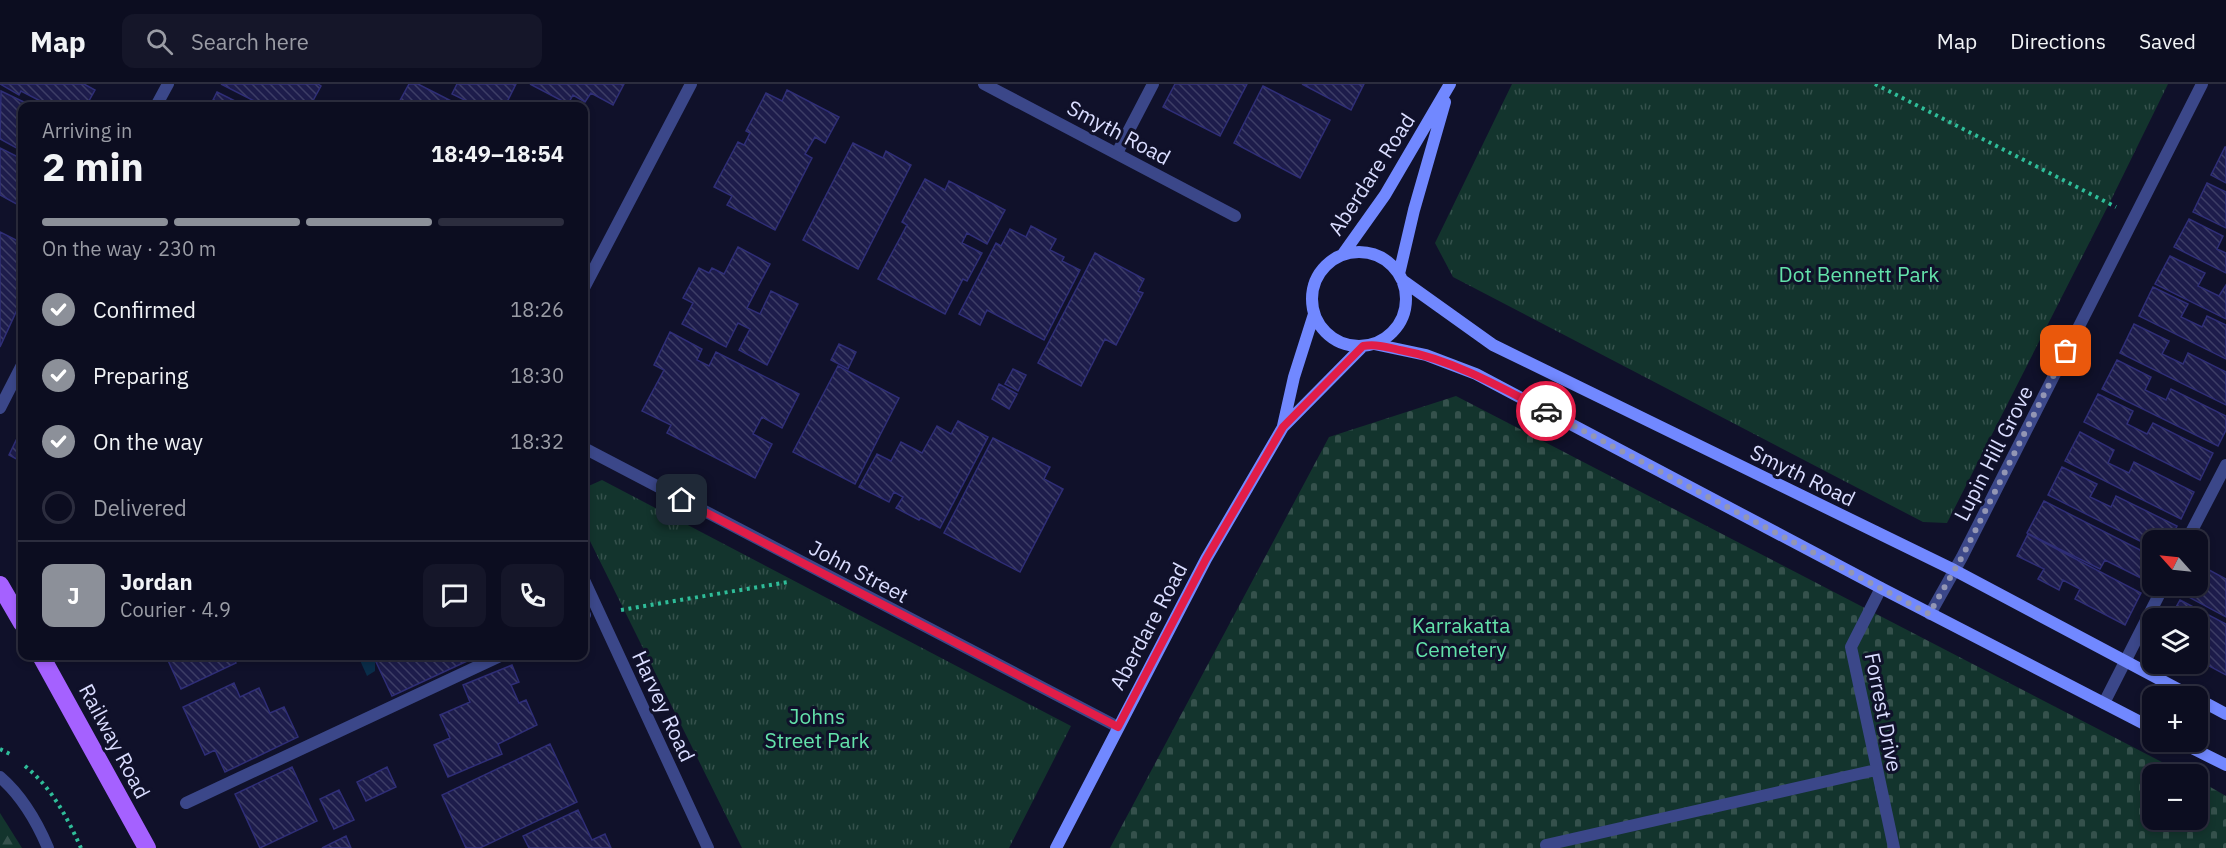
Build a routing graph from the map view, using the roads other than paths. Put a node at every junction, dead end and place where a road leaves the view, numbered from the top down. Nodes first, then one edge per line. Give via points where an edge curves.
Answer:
1 (168, 84) edge
2 (691, 84) edge
3 (984, 84) edge
4 (1153, 84) edge
5 (2202, 84) edge
6 (158, 102) edge
7 (1117, 153) junction
8 (1235, 216) dead end
9 (1343, 254) junction
10 (1400, 277) junction
11 (588, 280) edge
12 (1314, 314) junction
13 (1369, 345) junction
14 (18, 373) edge
15 (0, 408) edge
16 (1283, 427) junction
17 (588, 450) edge
18 (2226, 465) edge
19 (2192, 530) edge
20 (1954, 570) junction
21 (0, 585) edge
22 (1881, 588) junction
23 (588, 589) edge
24 (2158, 596) edge
25 (1929, 614) junction
26 (18, 616) edge
27 (43, 660) edge
28 (491, 660) edge
29 (2125, 661) junction
30 (2172, 686) edge
31 (2104, 703) junction
32 (2208, 704) edge
33 (2226, 714) edge
34 (2142, 723) edge
35 (1118, 727) junction
36 (2200, 752) edge
37 (2226, 765) edge
38 (1876, 770) junction
39 (0, 777) edge
40 (186, 803) dead end
41 (48, 848) edge
42 (147, 848) edge
43 (708, 848) edge
44 (1056, 848) edge
45 (1547, 848) edge
46 (1894, 848) edge

1 - 6 street
2 - 11 street
3 - 7 street, Smyth Road
4 - 7 street
5 - 20 street, Lupin Hill Grove
7 - 8 street, Smyth Road
9 - 10 main road via 1368,253 1390,264
9 - 10 main road, Aberdare Road via 1385,195 1450,84 1414,210
9 - 12 main road via 1330,261 1313,285
10 - 13 main road via 1406,295 1405,311 1388,337
10 - 20 main road, Smyth Road via 1493,345
12 - 13 main road via 1327,336 1350,346
12 - 16 main road, Aberdare Road
13 - 16 main road, Aberdare Road
13 - 22 main road via 1426,355 1476,374
14 - 15 street
16 - 35 main road, Aberdare Road via 1206,559
17 - 35 street, John Street
18 - 19 street
20 - 25 street, Lupin Hill Grove
20 - 29 main road, Smyth Road
21 - 26 main road
22 - 25 main road
22 - 38 street, Forrest Drive via 1851,647
23 - 43 street, Harvey Road
24 - 29 street
25 - 31 main road
27 - 42 main road, Railway Road
28 - 40 street
29 - 30 main road, Smyth Road
29 - 31 street
31 - 34 main road
32 - 33 main road
35 - 44 main road, Aberdare Road
36 - 37 main road
38 - 45 street via 1558,842 1546,845
38 - 46 street, Forrest Drive
39 - 41 street via 31,815

